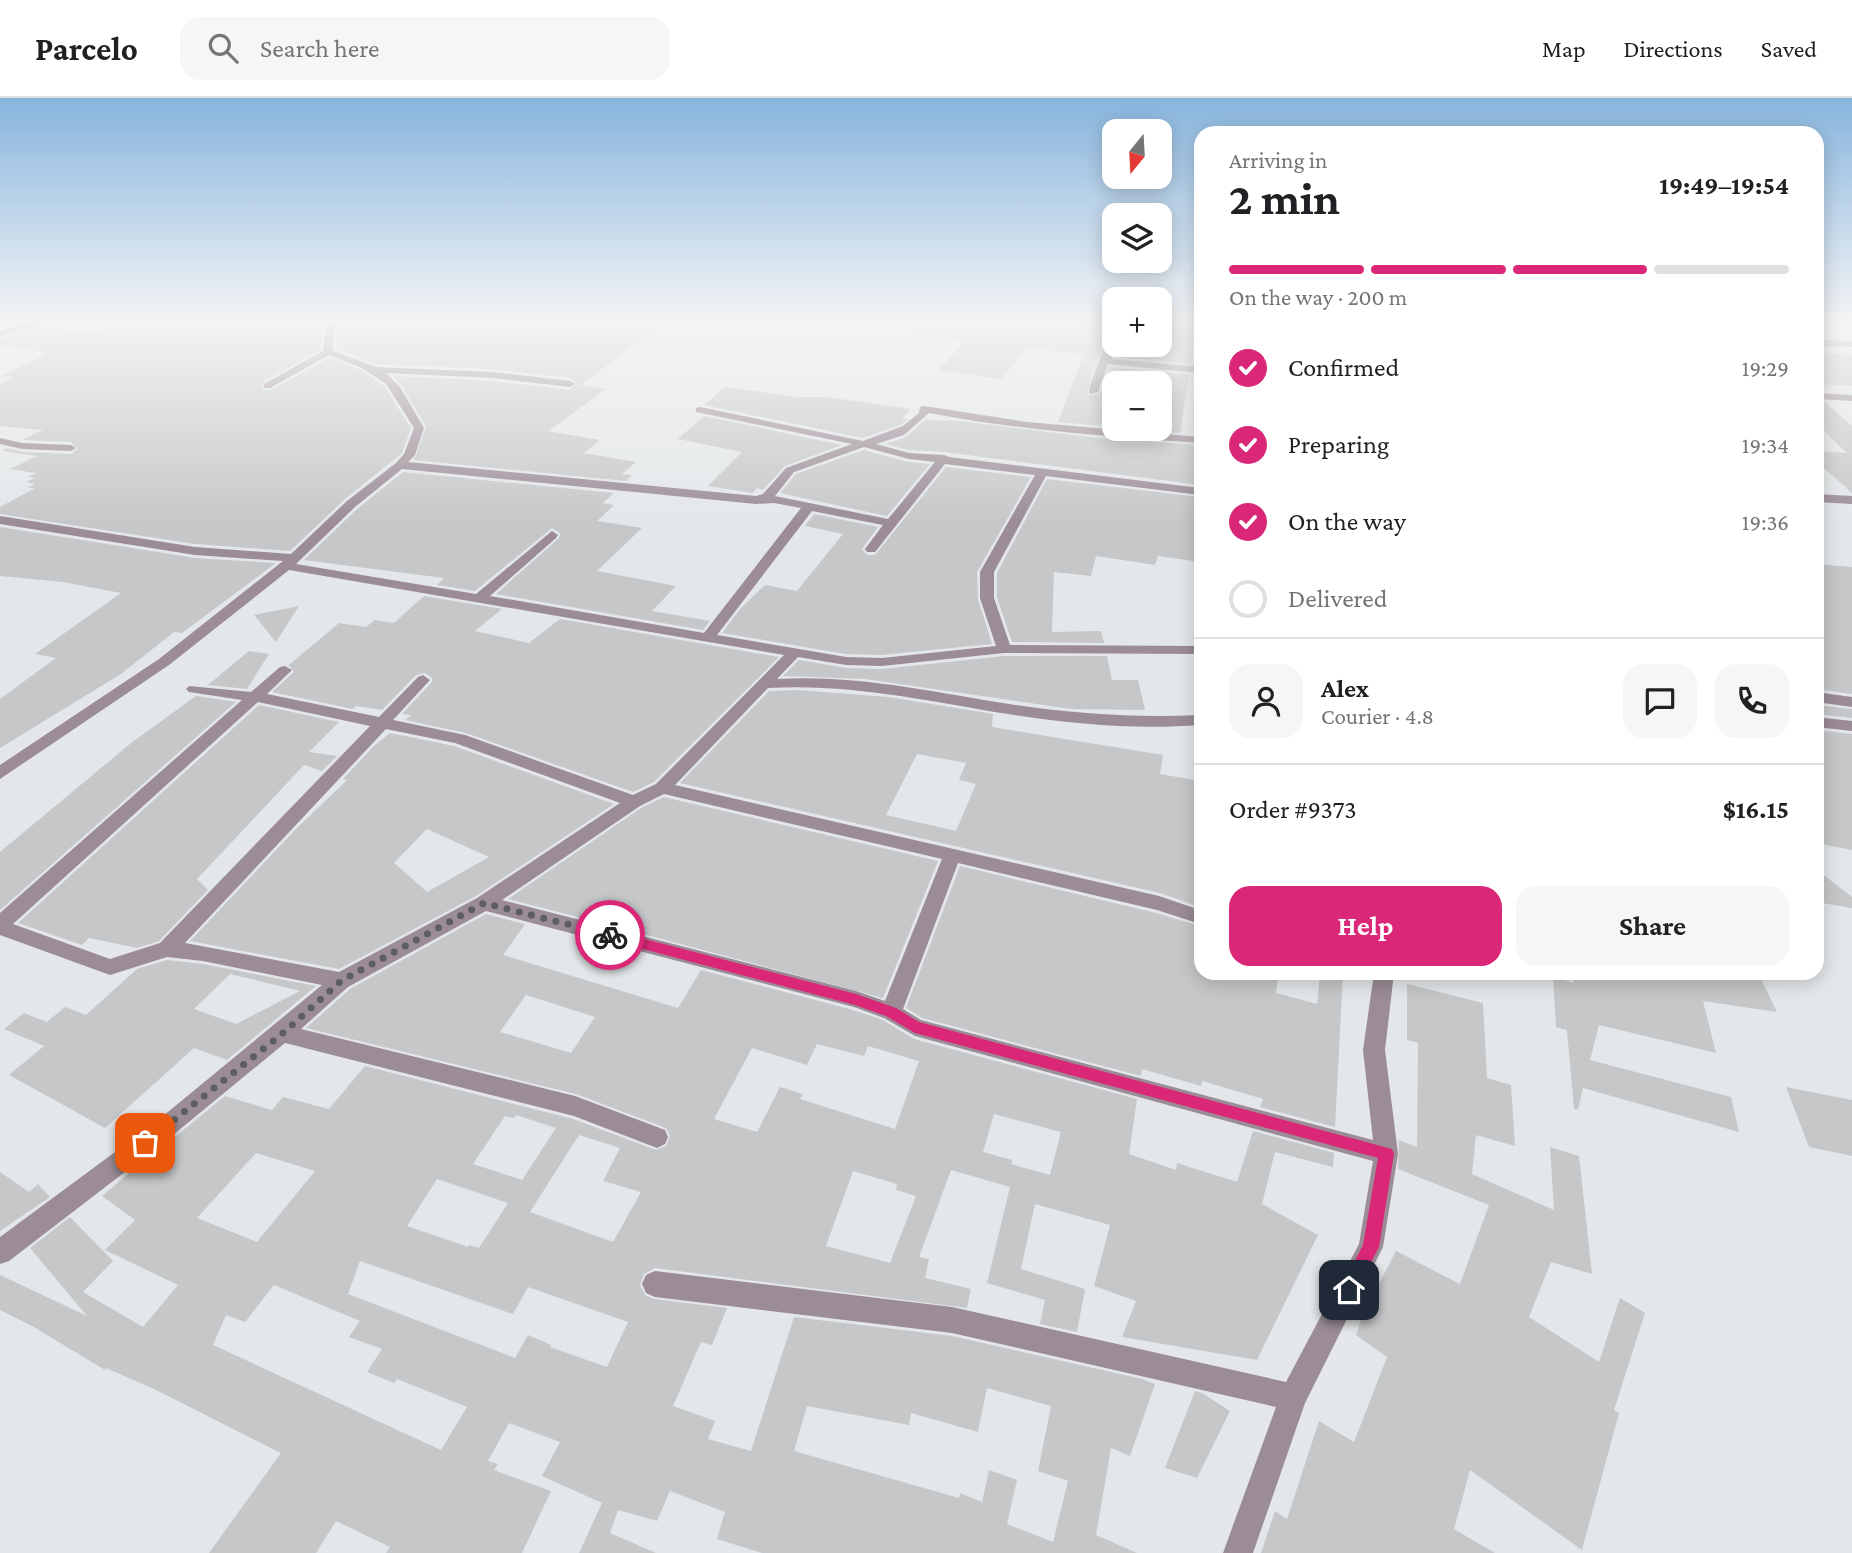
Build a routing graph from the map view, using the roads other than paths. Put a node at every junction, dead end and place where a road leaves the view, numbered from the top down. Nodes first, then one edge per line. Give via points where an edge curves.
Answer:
1 (396, 389) edge
2 (1094, 389) edge
3 (1093, 392) dead end
4 (1824, 396) edge
5 (1852, 398) edge
6 (700, 410) dead end
7 (1194, 440) edge
8 (0, 441) edge
9 (860, 444) junction
10 (71, 449) dead end
11 (944, 458) junction
12 (400, 466) junction
13 (1042, 473) junction
14 (1194, 490) edge
15 (1824, 498) edge
16 (763, 500) junction
17 (1852, 500) edge
18 (810, 505) junction
19 (0, 520) edge
20 (889, 523) junction
21 (552, 535) dead end
22 (871, 549) dead end
23 (288, 562) junction
24 (480, 598) junction
25 (708, 637) junction
26 (1004, 649) junction
27 (1194, 650) edge
28 (793, 653) junction
29 (285, 670) dead end
30 (423, 680) dead end
31 (762, 684) junction
32 (194, 689) dead end
33 (257, 697) junction
34 (1824, 698) edge
35 (1852, 702) edge
36 (1194, 720) edge
37 (386, 722) junction
38 (1824, 723) edge
39 (1852, 726) edge
40 (0, 773) edge
41 (662, 788) junction
42 (634, 802) junction
43 (953, 854) junction
44 (484, 903) junction
45 (1194, 915) edge
46 (0, 926) edge
47 (167, 949) junction
48 (1380, 980) edge
49 (341, 981) junction
50 (891, 1012) junction
51 (282, 1034) junction
52 (657, 1137) dead end
53 (1386, 1154) junction
54 (0, 1252) edge
55 (655, 1284) dead end
56 (1293, 1397) junction
57 (1238, 1553) edge

1 - 12 street via 419,428
2 - 3 street
4 - 5 street
6 - 9 street
7 - 9 street via 1062,431 924,410 902,433
8 - 10 street
9 - 11 street via 909,456
9 - 16 street via 790,470
11 - 13 street
11 - 20 street
12 - 16 street
12 - 23 street
13 - 14 street
13 - 26 street via 987,572 987,598
15 - 17 street
16 - 18 street
18 - 20 street
18 - 25 street
19 - 23 street
20 - 22 street
21 - 24 street
23 - 24 street
23 - 40 street via 164,662
24 - 25 street
25 - 28 street
26 - 27 street
26 - 28 street via 882,662
28 - 31 street
29 - 33 street
30 - 37 street
31 - 36 street via 820,682 1081,717
31 - 41 street
32 - 33 street
33 - 37 street
33 - 46 street
34 - 35 street
37 - 42 street via 459,739
37 - 47 street
38 - 39 street
41 - 42 street
41 - 43 street
42 - 44 street
43 - 45 street
43 - 50 street
44 - 49 street
44 - 50 street via 856,999
46 - 47 street via 110,967
47 - 49 street
48 - 53 street via 1374,1050
49 - 51 street
50 - 53 street via 915,1027
51 - 52 street via 575,1106
51 - 54 street
53 - 56 street via 1371,1247
55 - 56 street via 952,1320
56 - 57 street

